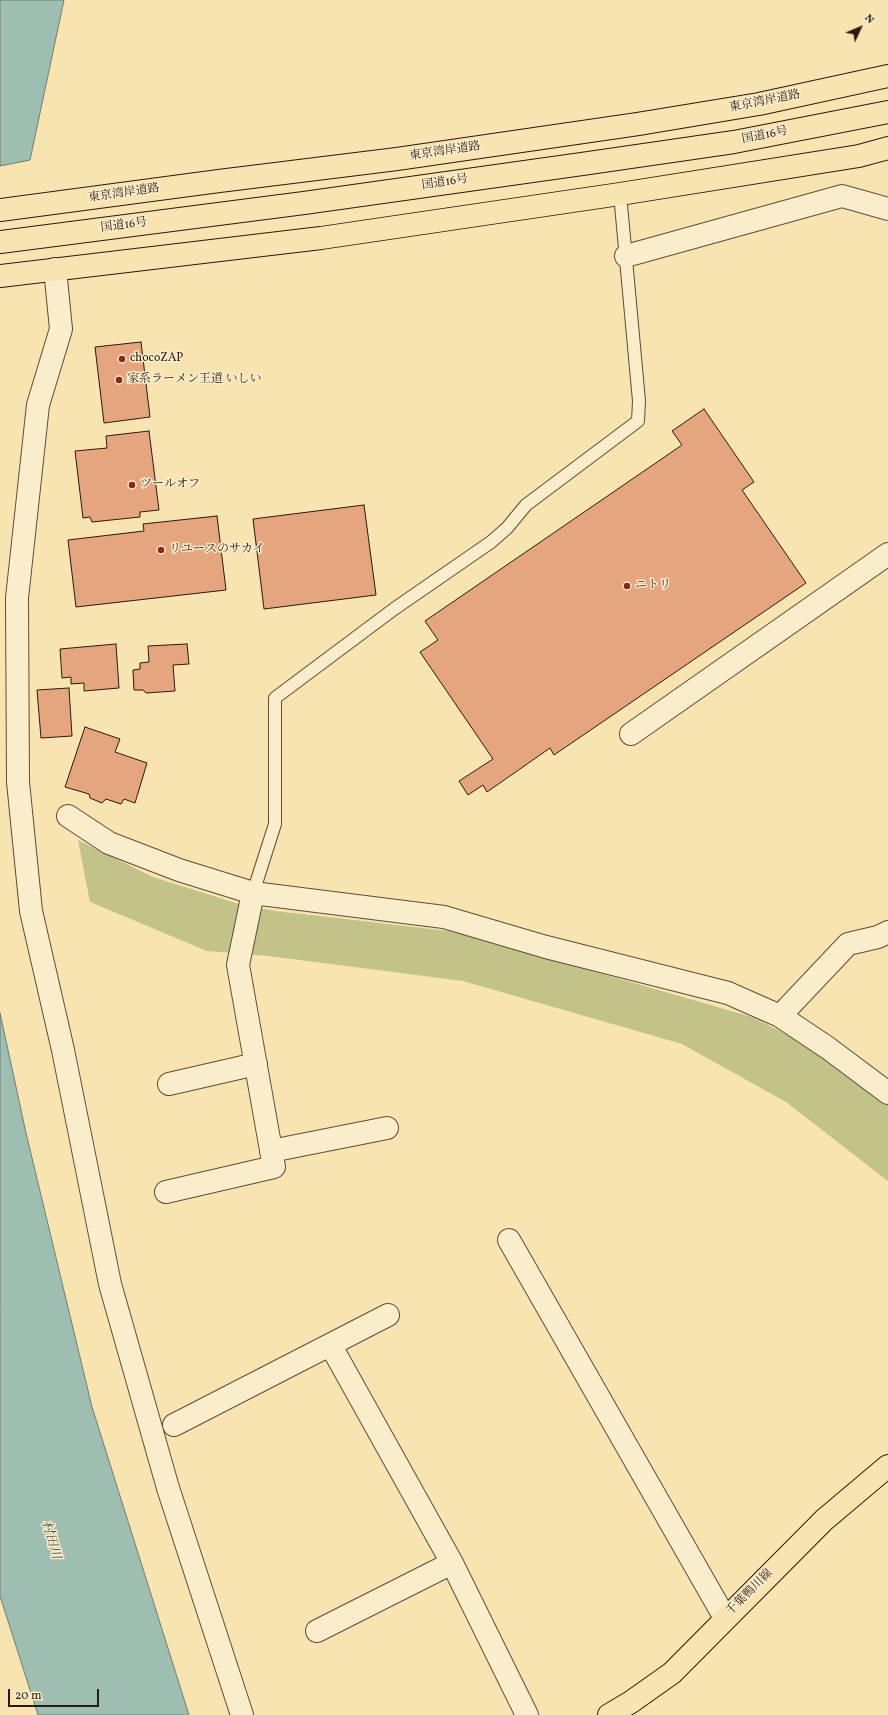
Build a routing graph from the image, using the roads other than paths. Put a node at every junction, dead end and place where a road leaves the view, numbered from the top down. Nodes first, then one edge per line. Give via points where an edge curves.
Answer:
1 (888, 76) edge
2 (888, 112) edge
3 (888, 148) edge
4 (859, 156) junction
5 (888, 160) edge
6 (620, 194) junction
7 (888, 209) edge
8 (0, 210) edge
9 (0, 242) edge
10 (626, 256) junction
11 (44, 270) junction
12 (0, 276) edge
13 (888, 554) edge
14 (631, 734) dead end
15 (68, 816) dead end
16 (253, 893) junction
17 (888, 932) edge
18 (780, 1016) junction
19 (256, 1064) junction
20 (169, 1084) dead end
21 (888, 1092) edge
22 (387, 1128) dead end
23 (271, 1151) junction
24 (166, 1192) dead end
25 (509, 1240) dead end
26 (388, 1315) dead end
27 (331, 1346) junction
28 (174, 1425) dead end
29 (888, 1466) edge
30 (452, 1563) junction
31 (725, 1618) junction
32 (318, 1631) dead end
33 (242, 1715) edge
34 (527, 1715) edge
35 (609, 1715) edge

1 - 8 main road, 東京湾岸道路 via 759,104 630,125 397,159
2 - 9 main road, 国道16号 via 734,142 311,202
3 - 4 main road
4 - 5 main road
4 - 6 main road
6 - 10 lane
6 - 11 main road via 321,238
7 - 10 street via 842,196
10 - 16 lane via 639,401 638,421 526,505 491,542 394,609 274,698 275,824
11 - 12 main road
11 - 33 street via 61,329 38,405 17,598 18,782 31,911 63,1050 110,1284 168,1488
13 - 14 street
15 - 16 street via 109,843 179,870
16 - 18 street via 444,917 546,947 728,993
16 - 19 street via 238,965
17 - 18 street via 848,944
18 - 21 street
19 - 20 street
19 - 23 street
22 - 23 street
23 - 24 street via 274,1166
25 - 31 street
26 - 27 street
27 - 28 street
27 - 30 street
29 - 31 main road, 千葉鴨川線 via 824,1520
30 - 32 street
30 - 34 street
31 - 35 main road, 千葉鴨川線 via 672,1673

